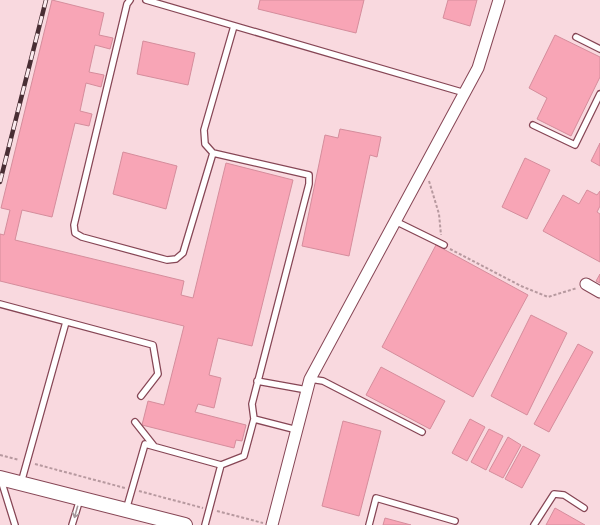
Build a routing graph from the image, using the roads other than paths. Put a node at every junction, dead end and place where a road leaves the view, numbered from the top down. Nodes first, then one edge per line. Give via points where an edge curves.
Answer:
1 (130, 0) edge
2 (146, 0) edge
3 (499, 0) edge
4 (234, 26) junction
5 (576, 37) dead end
6 (600, 49) edge
7 (465, 93) junction
8 (600, 96) edge
9 (533, 125) dead end
10 (213, 153) junction
11 (395, 221) junction
12 (444, 245) road end
13 (586, 284) dead end
14 (600, 292) edge
15 (0, 304) edge
16 (66, 322) junction
17 (257, 381) junction
18 (308, 384) junction
19 (141, 396) dead end
20 (254, 419) junction
21 (135, 422) dead end
22 (297, 430) junction
23 (422, 432) dead end
24 (154, 446) junction
25 (221, 465) junction
26 (0, 478) edge
27 (21, 483) junction
28 (80, 498) junction
29 (584, 508) dead end
30 (126, 510) junction
31 (455, 521) dead end
32 (155, 522) edge
33 (15, 525) edge
34 (72, 525) edge
35 (185, 525) edge
36 (205, 525) edge
37 (272, 525) edge
38 (369, 525) edge
39 (534, 525) edge

1 - 10 lane via 74,225 75,233 167,260 176,259 183,253
2 - 4 lane
3 - 7 street via 478,68
4 - 7 lane
4 - 10 lane via 204,130 205,144
5 - 6 lane
7 - 11 street
8 - 9 lane via 575,145
10 - 17 lane via 309,175 309,184
11 - 12 lane
11 - 18 street
13 - 14 street
15 - 16 lane
16 - 19 lane via 154,345 158,374
16 - 27 lane
17 - 18 lane
17 - 20 lane via 252,404
18 - 22 street
18 - 23 lane via 323,381
20 - 22 lane
20 - 25 lane via 244,456
21 - 24 lane
22 - 37 street
24 - 25 lane
24 - 30 lane via 145,444
25 - 36 lane
26 - 27 street
26 - 33 lane
27 - 28 street
28 - 30 street
28 -> 34 lane
29 - 39 lane via 564,495 554,494
30 - 32 street
31 - 38 lane via 376,498
32 - 35 street

